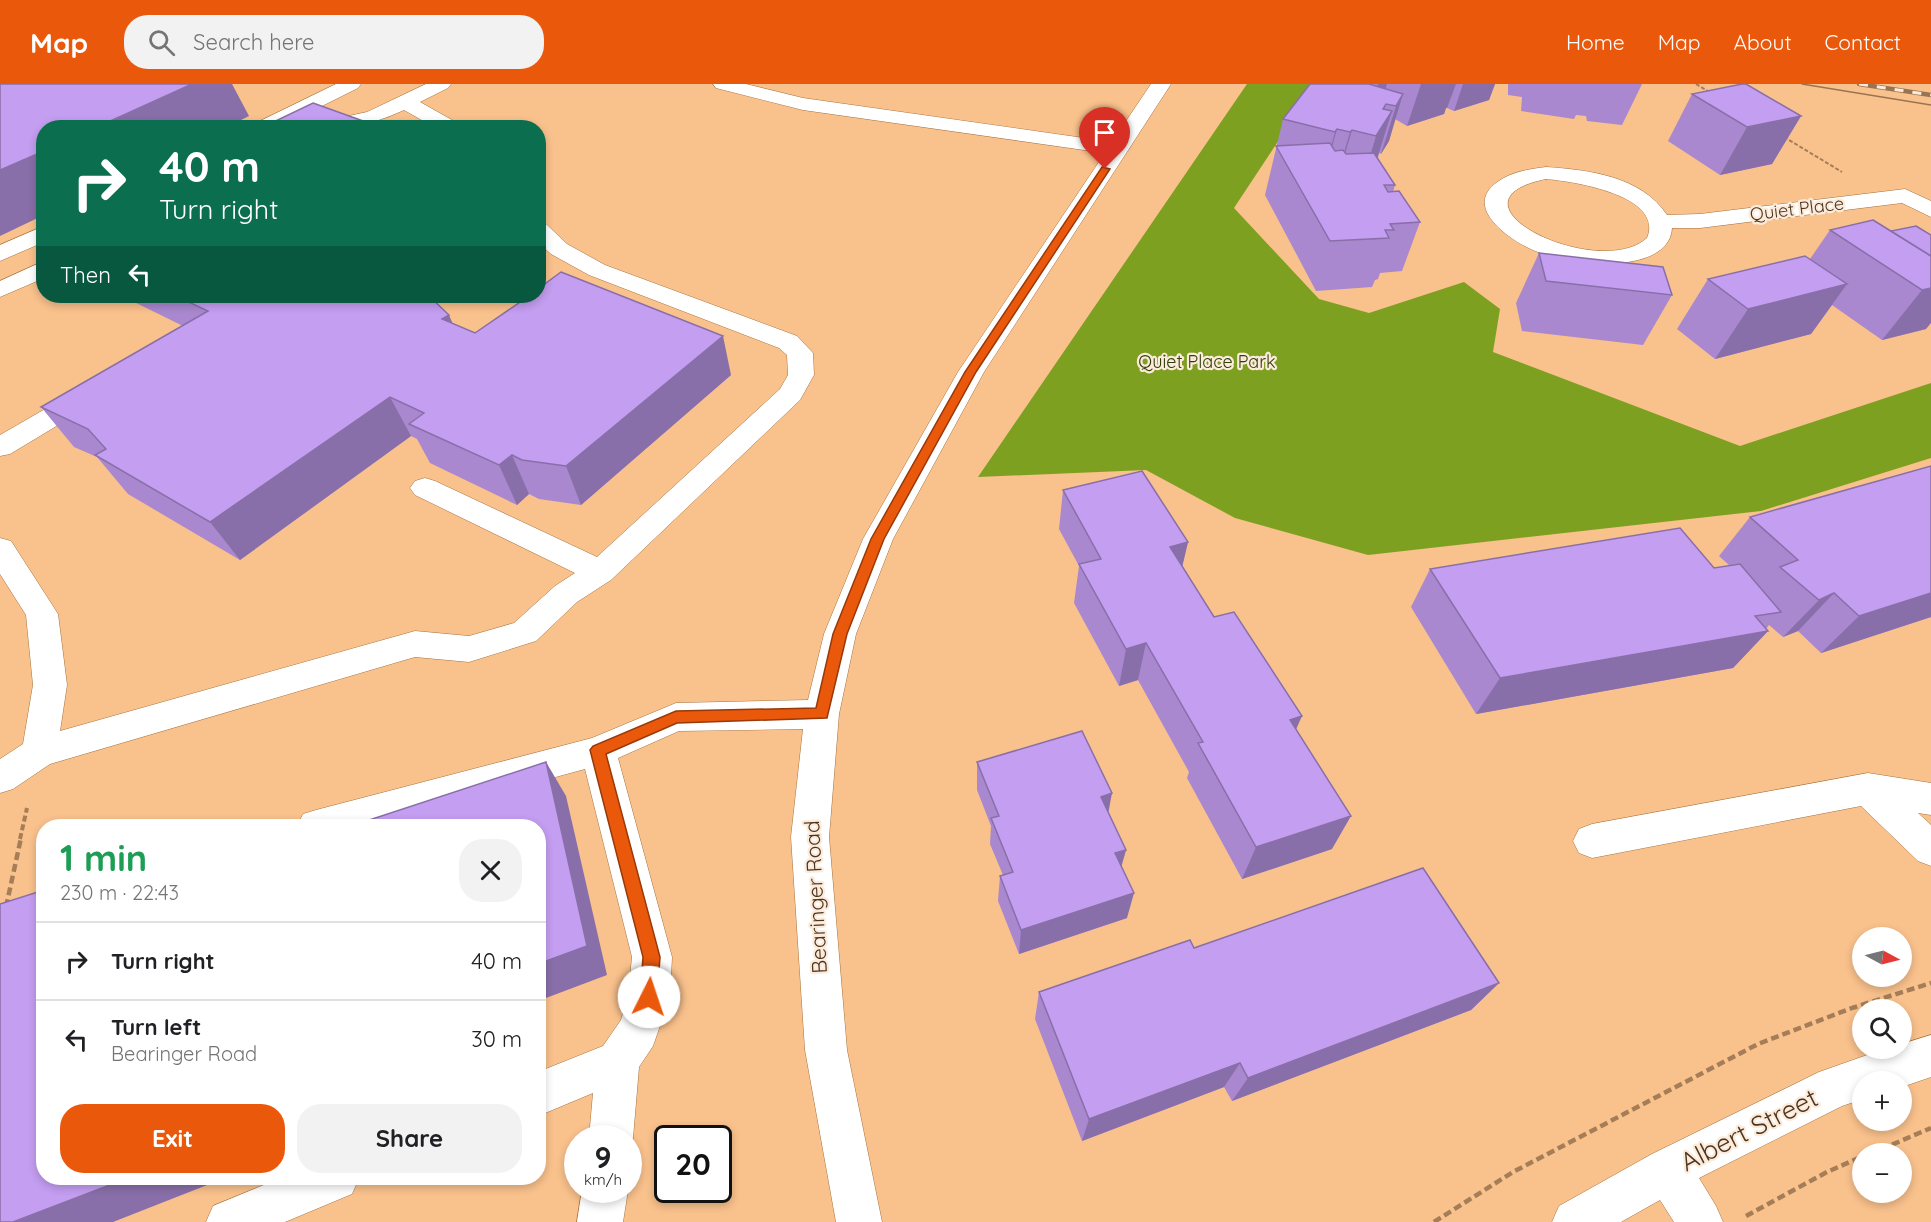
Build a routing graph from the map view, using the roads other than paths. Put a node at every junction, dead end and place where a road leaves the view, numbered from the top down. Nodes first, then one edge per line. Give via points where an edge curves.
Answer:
1 (351, 84) edge
2 (441, 84) edge
3 (723, 84) edge
4 (1161, 84) edge
5 (405, 102) junction
6 (277, 120) edge
7 (359, 120) edge
8 (438, 120) edge
9 (1118, 150) junction
10 (1931, 210) edge
11 (1660, 222) junction
12 (36, 237) edge
13 (546, 237) edge
14 (0, 254) edge
15 (36, 272) edge
16 (0, 290) edge
17 (111, 381) edge
18 (0, 447) edge
19 (424, 488) dead end
20 (0, 549) edge
21 (600, 572) junction
22 (822, 714) junction
23 (598, 750) junction
24 (39, 752) junction
25 (0, 778) edge
26 (1868, 789) junction
27 (1931, 799) edge
28 (342, 819) edge
29 (1592, 841) dead end
30 (1931, 849) edge
31 (1931, 1056) edge
32 (618, 1061) junction
33 (546, 1091) edge
34 (611, 1125) edge
35 (1668, 1170) junction
36 (319, 1185) edge
37 (603, 1203) edge
38 (1721, 1220) edge
39 (229, 1222) edge
40 (600, 1222) edge
41 (859, 1222) edge
42 (1575, 1222) edge

1 - 6 street
2 - 5 street
3 - 9 street via 803,104
4 - 9 street, Bearinger Road
5 - 7 street
5 - 8 street
9 - 22 street, Bearinger Road via 971,372 878,539 840,634
10 - 11 street, Quiet Place via 1905,195 1700,221
11 - 11 street via 1651,208 1635,196 1603,182 1569,174 1526,176 1509,182 1495,199 1502,218 1516,231 1554,249 1590,257 1638,253 1661,235
12 - 14 street
13 - 21 street via 559,249 597,270 788,342 800,353 801,375 791,394
15 - 16 street
17 - 18 street
19 - 21 street
20 - 24 street via 42,614 50,685
21 - 24 street via 566,594 525,632 470,650 416,644
22 - 23 street via 676,717
22 - 41 street, Bearinger Road via 811,849 826,1050
23 - 28 street
23 - 32 street via 652,957 649,997 638,1031
24 - 25 street
26 - 27 street
26 - 29 street
26 - 30 street
31 - 35 street, Albert Street via 1834,1087
32 - 33 street
32 - 34 street
35 - 38 street
35 - 42 street, Albert Street
36 - 39 street
37 - 40 street

